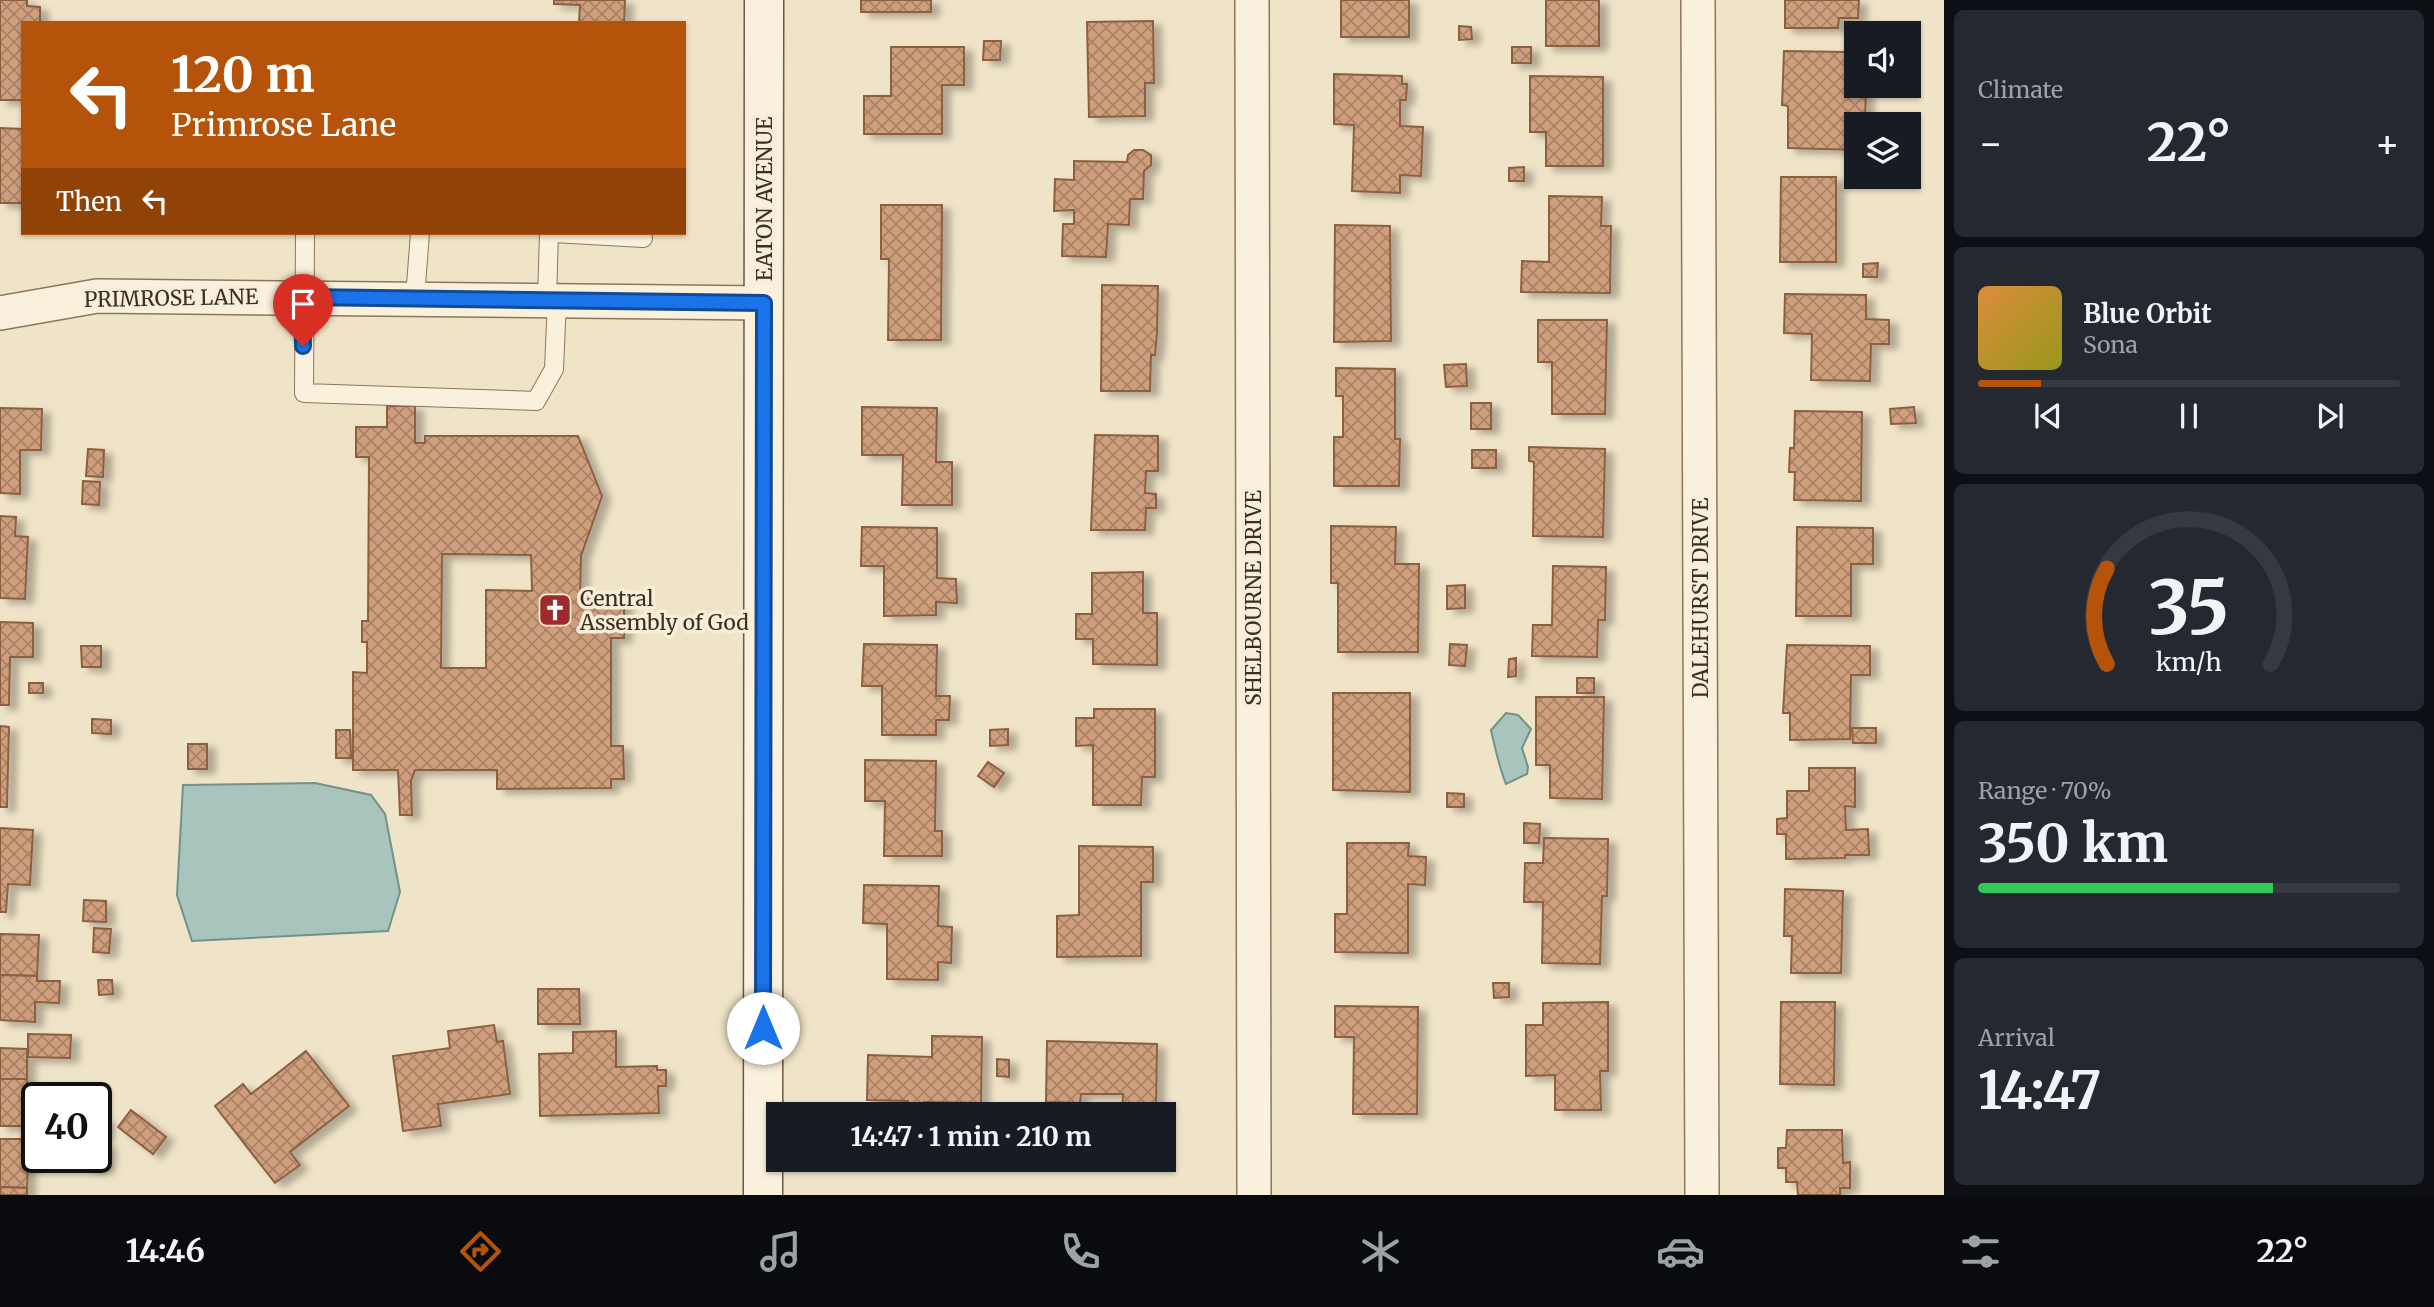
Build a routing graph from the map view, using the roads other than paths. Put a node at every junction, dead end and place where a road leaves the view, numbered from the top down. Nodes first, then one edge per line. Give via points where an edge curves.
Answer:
1 (764, 0) edge
2 (1252, 0) edge
3 (1698, 0) edge
4 (304, 235) edge
5 (420, 235) edge
6 (551, 235) edge
7 (597, 235) edge
8 (643, 237) dead end
9 (302, 297) junction
10 (415, 298) junction
11 (552, 300) junction
12 (764, 303) junction
13 (0, 313) edge
14 (763, 1195) edge
15 (1254, 1195) edge
16 (1702, 1195) edge

1 - 12 street, EATON AVENUE
2 - 15 street, SHELBOURNE DRIVE
3 - 16 street, DALEHURST DRIVE
4 - 9 lane
5 - 10 lane
6 - 11 lane
7 - 8 lane
9 - 10 street, PRIMROSE LANE
9 - 11 lane via 304,393 536,401 554,369
9 - 13 street, PRIMROSE LANE via 97,296
10 - 11 street, PRIMROSE LANE
11 - 12 street, PRIMROSE LANE
12 - 14 street, EATON AVENUE

